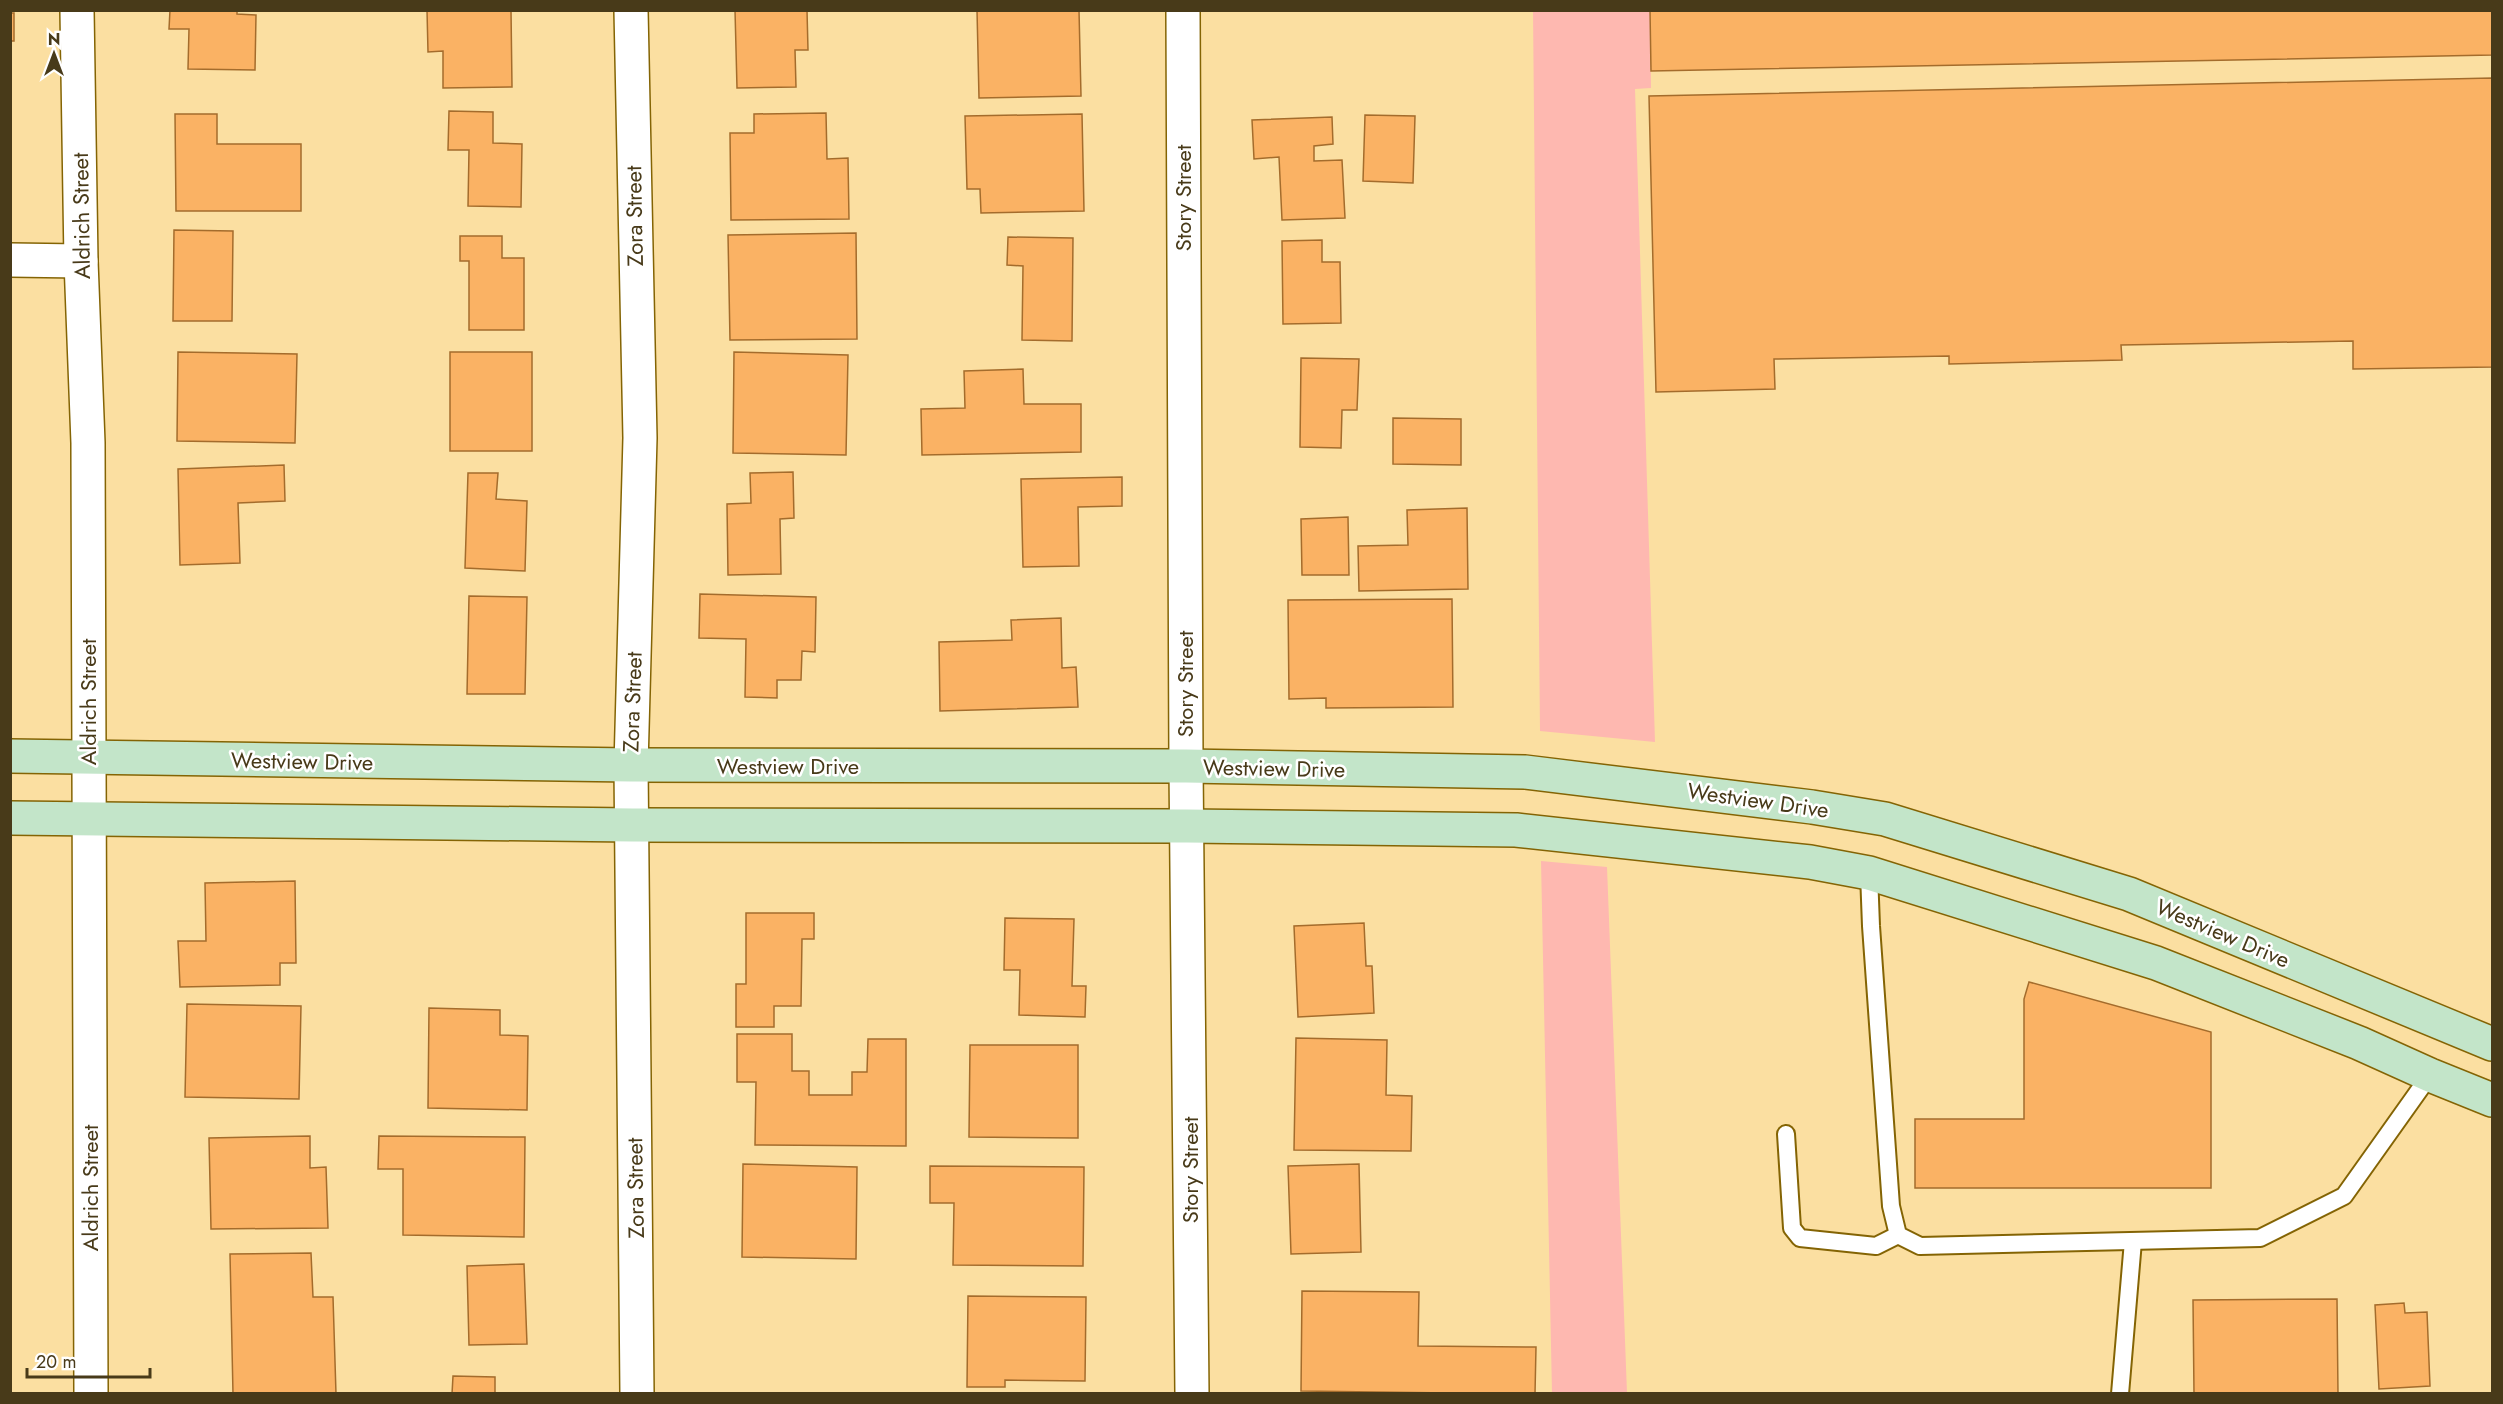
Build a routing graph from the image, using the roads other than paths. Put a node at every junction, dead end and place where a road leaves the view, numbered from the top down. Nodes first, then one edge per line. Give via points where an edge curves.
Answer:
1 (77, 10) edge
2 (631, 10) edge
3 (1183, 10) edge
4 (10, 260) edge
5 (81, 261) junction
6 (10, 756) edge
7 (88, 757) junction
8 (631, 765) junction
9 (1186, 766) junction
10 (10, 818) edge
11 (89, 819) junction
12 (632, 825) junction
13 (1187, 826) junction
14 (1869, 873) junction
15 (2493, 1044) edge
16 (2430, 1075) junction
17 (2493, 1100) edge
18 (1786, 1134) dead end
19 (1898, 1235) junction
20 (2133, 1241) junction
21 (91, 1394) edge
22 (637, 1394) edge
23 (1192, 1394) edge
24 (2120, 1394) edge

1 - 5 street, Aldrich Street
2 - 8 street, Zora Street via 640,438
3 - 9 street, Story Street
4 - 5 street
5 - 7 street, Aldrich Street via 88,443
6 - 7 main road, Westview Drive
7 - 8 main road, Westview Drive
7 - 11 street, Aldrich Street
8 - 9 main road, Westview Drive
8 - 12 street, Zora Street
9 - 13 street, Story Street
9 - 15 main road, Westview Drive via 1525,772 1886,819 2129,894
10 - 11 main road
11 - 12 main road
11 - 21 street, Aldrich Street
12 - 13 main road
12 - 22 street, Zora Street
13 - 14 main road via 1515,830 1810,862
13 - 23 street, Story Street
14 - 16 main road via 2156,963
14 - 19 lane via 1891,1206
16 - 17 main road
16 - 20 lane via 2344,1196 2260,1238
18 - 19 lane via 1792,1228 1800,1238 1876,1246
19 - 20 lane via 1920,1246
20 - 24 lane

